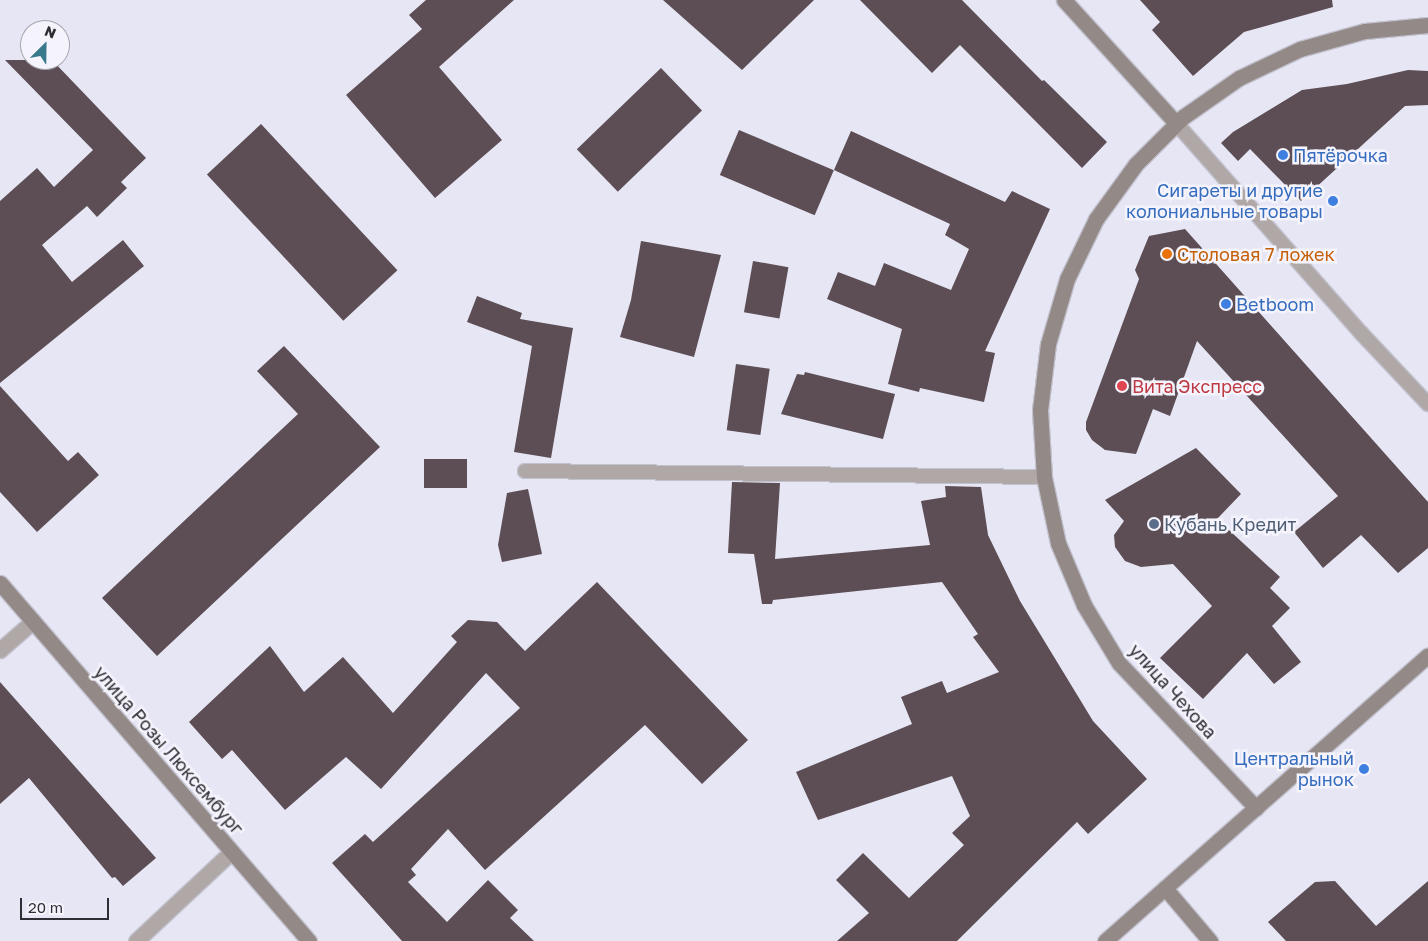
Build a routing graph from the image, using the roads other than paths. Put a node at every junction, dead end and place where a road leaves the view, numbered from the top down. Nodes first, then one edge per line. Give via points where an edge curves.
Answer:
1 (1064, 0) edge
2 (1428, 25) edge
3 (1176, 123) junction
4 (1428, 404) edge
5 (525, 471) dead end
6 (1044, 477) junction
7 (0, 583) edge
8 (33, 621) junction
9 (0, 650) edge
10 (1428, 655) edge
11 (1256, 808) junction
12 (232, 852) junction
13 (1165, 888) junction
14 (136, 941) edge
15 (310, 941) edge
16 (1105, 941) edge
17 (1210, 941) edge

1 - 3 main road
2 - 3 main road, улица Чехова via 1365,31 1300,49 1239,78
3 - 4 lane
3 - 6 main road, улица Чехова via 1136,164 1096,219 1067,279 1048,344 1042,391
5 - 6 lane
6 - 11 main road, улица Чехова via 1058,543 1076,588 1119,662
7 - 8 main road, улица Розы Люксембург
8 - 9 street
8 - 12 main road, улица Розы Люксембург
10 - 11 main road
11 - 13 main road
12 - 14 street
12 - 15 main road, улица Розы Люксембург
13 - 16 main road
13 - 17 main road

